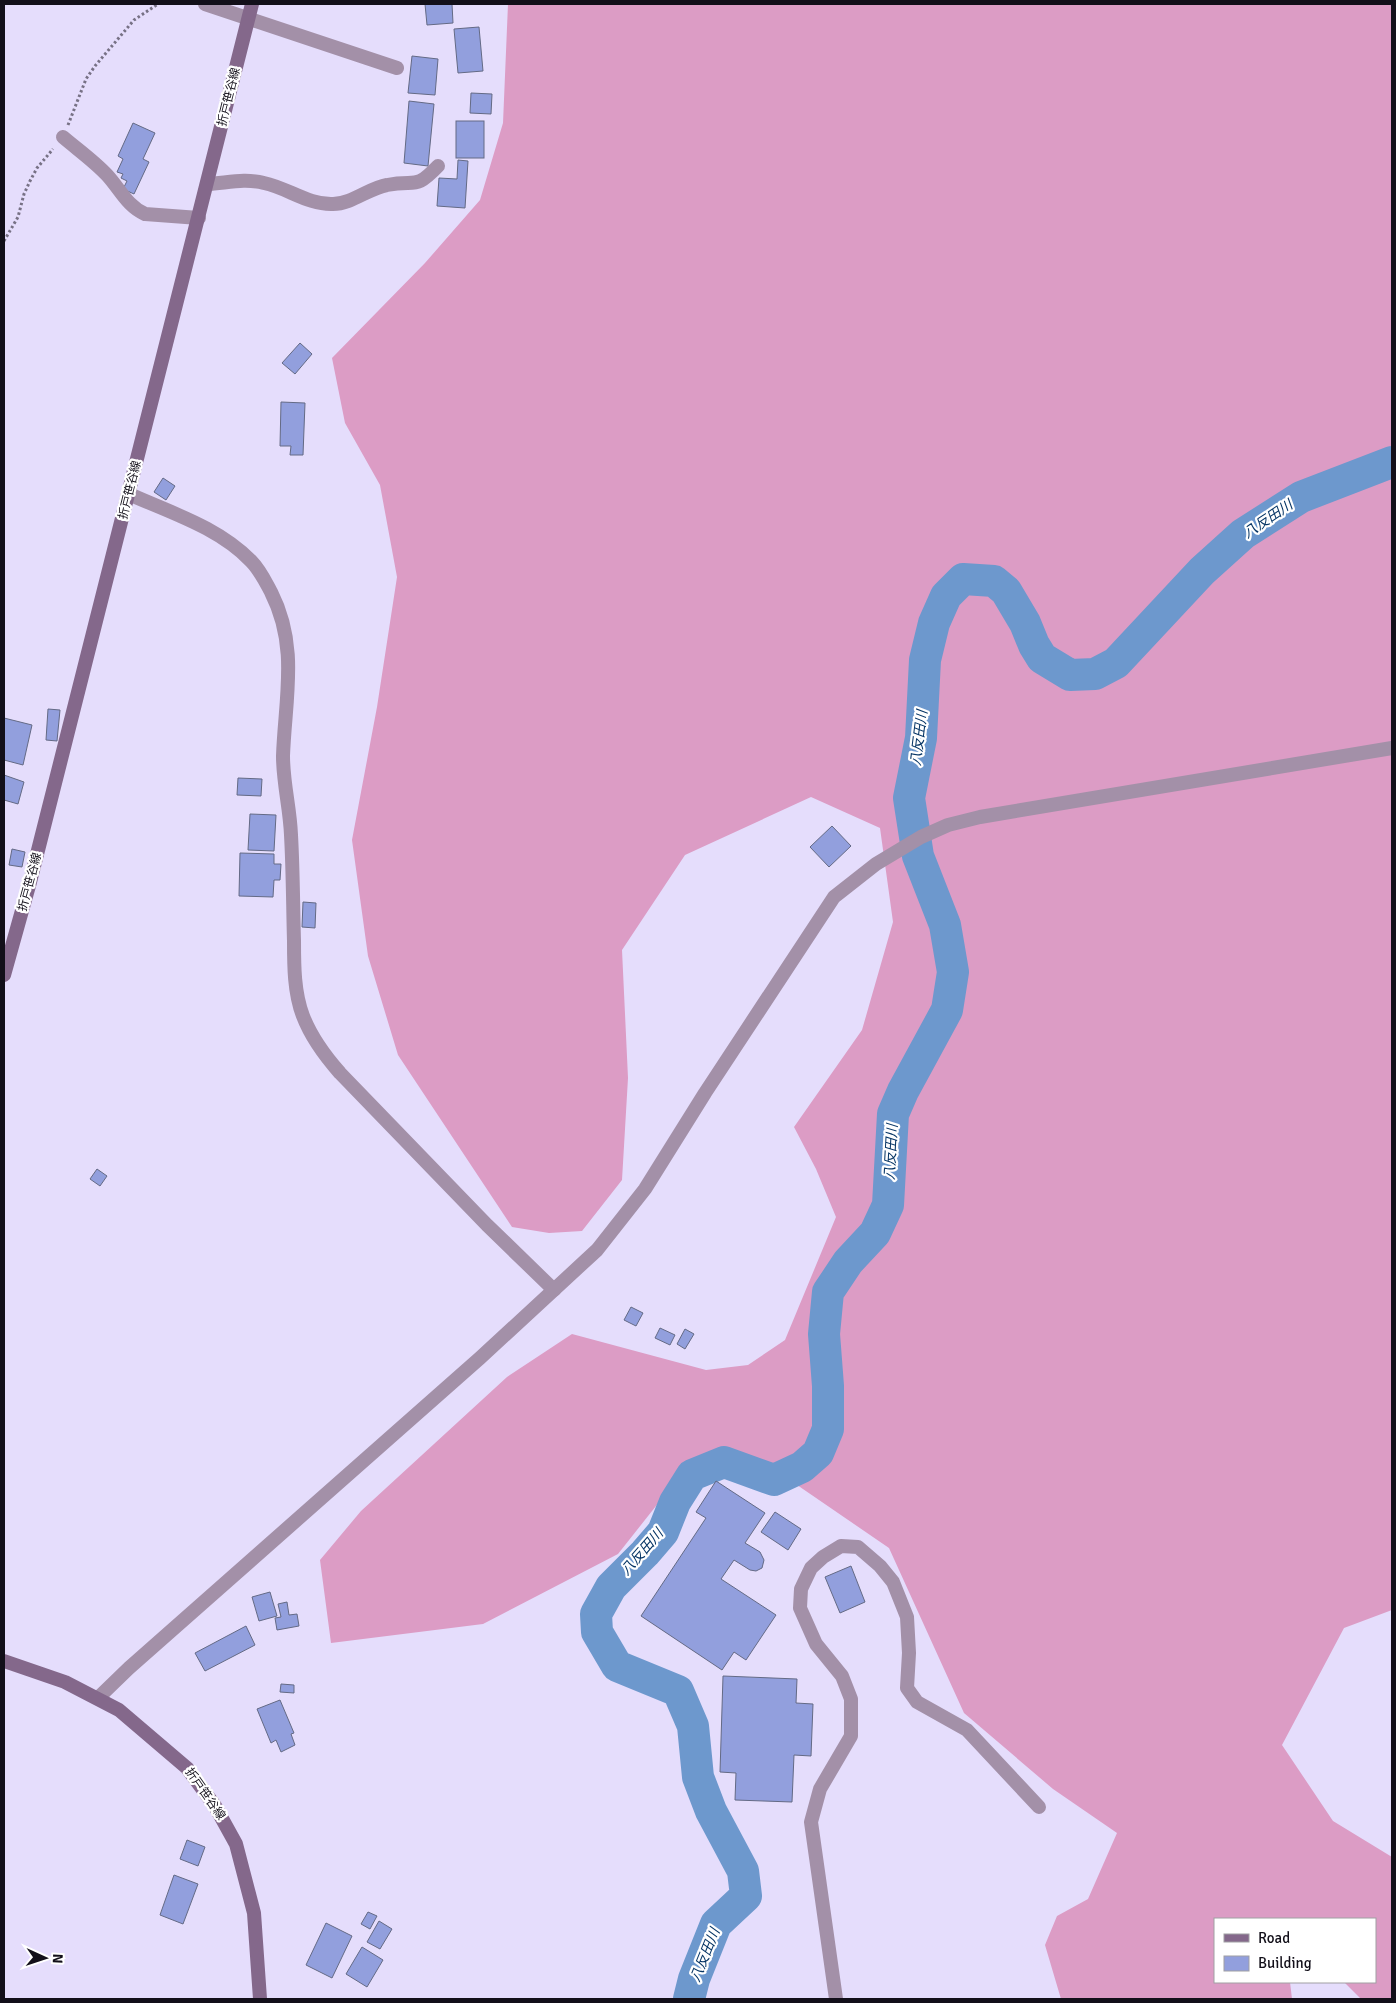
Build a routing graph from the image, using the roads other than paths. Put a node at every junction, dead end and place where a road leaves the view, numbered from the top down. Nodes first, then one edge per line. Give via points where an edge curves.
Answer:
1 (205, 4) edge
2 (251, 11) edge
3 (397, 68) dead end
4 (63, 136) road end
5 (438, 166) dead end
6 (207, 184) junction
7 (198, 218) junction
8 (129, 494) junction
9 (1392, 748) edge
10 (4, 975) edge
11 (554, 1290) junction
12 (4, 1661) edge
13 (98, 1698) junction
14 (1039, 1807) dead end
15 (260, 1999) edge
16 (836, 1999) edge

1 - 2 street
2 - 3 street
2 - 6 main road, 折戸笹谷線
4 - 7 street via 106,173 127,202 138,211
5 - 6 street via 419,183 388,185 335,204 316,204 265,183 238,180
6 - 7 main road, 折戸笹谷線
7 - 8 main road, 折戸笹谷線
8 - 10 main road, 折戸笹谷線
8 - 11 street via 205,527 250,560 276,602 285,628 289,659 284,776 292,836 294,962 298,1001 308,1028 340,1073
9 - 11 street via 980,817 948,825 888,856 834,897 645,1189 596,1250
11 - 13 street
12 - 13 main road, 折戸笹谷線 via 65,1682
13 - 15 main road, 折戸笹谷線 via 118,1710 187,1768 215,1806 236,1844 254,1913
14 - 16 street via 968,1730 917,1702 906,1688 909,1653 907,1617 893,1582 880,1566 858,1547 841,1546 810,1568 801,1589 800,1608 816,1644 842,1676 851,1699 851,1736 820,1789 811,1822

